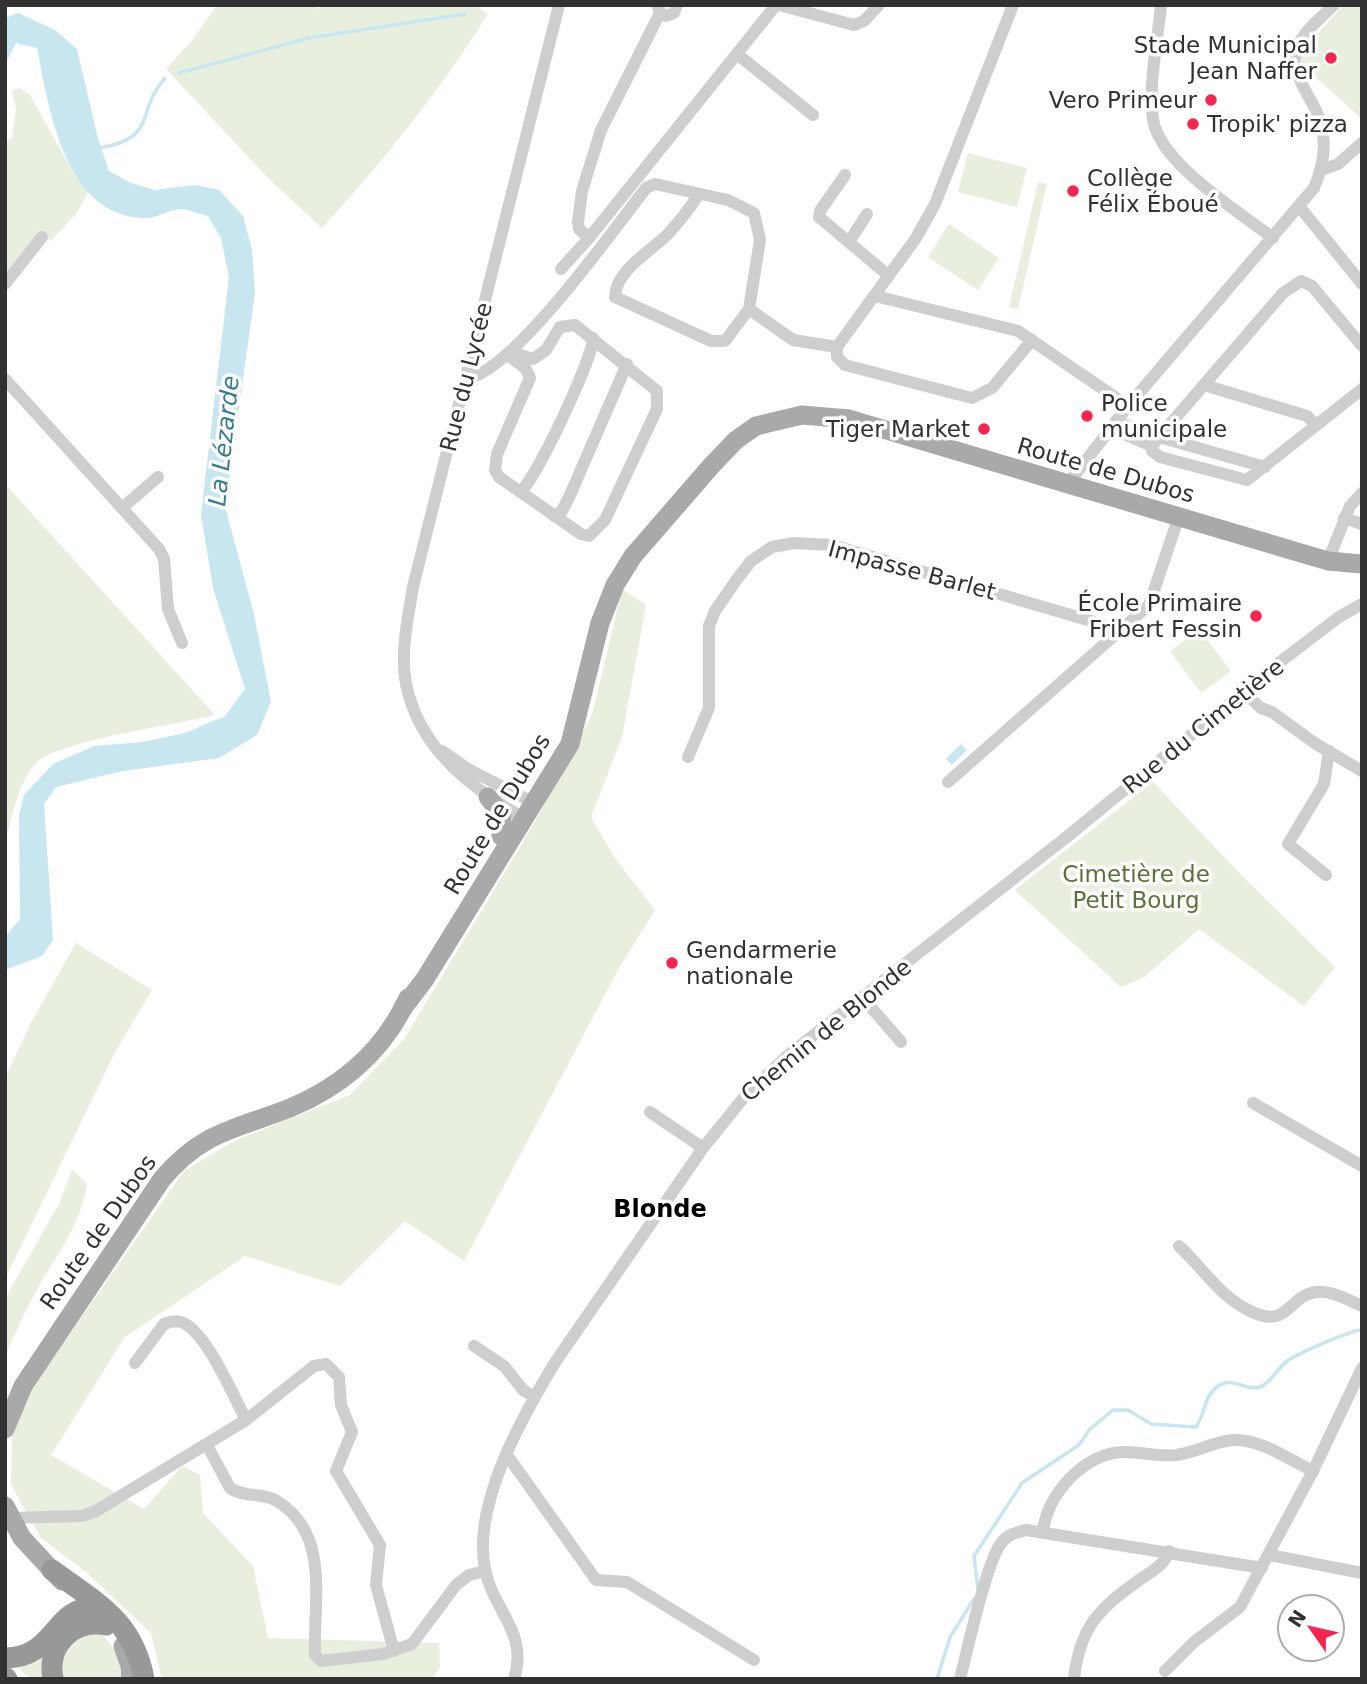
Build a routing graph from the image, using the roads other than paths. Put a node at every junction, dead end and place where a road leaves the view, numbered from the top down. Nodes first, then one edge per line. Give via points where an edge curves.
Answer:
1 (559, 5) edge
2 (677, 5) edge
3 (778, 5) edge
4 (879, 5) edge
5 (1013, 5) edge
6 (1161, 5) edge
7 (1334, 5) edge
8 (659, 12) edge
9 (737, 54) junction
10 (813, 115) dead end
11 (1362, 144) edge
12 (1322, 170) junction
13 (845, 175) dead end
14 (699, 194) junction
15 (1299, 206) junction
16 (867, 214) dead end
17 (42, 237) dead end
18 (589, 238) junction
19 (1273, 238) junction
20 (849, 242) junction
21 (561, 268) dead end
22 (889, 276) junction
23 (5, 284) edge
24 (1362, 284) edge
25 (875, 296) junction
26 (749, 309) junction
27 (593, 338) junction
28 (1032, 340) junction
29 (1362, 346) edge
30 (836, 347) junction
31 (510, 354) junction
32 (627, 364) junction
33 (467, 378) junction
34 (5, 379) edge
35 (1204, 385) junction
36 (1362, 390) edge
37 (1128, 406) junction
38 (1113, 425) junction
39 (1316, 425) junction
40 (1155, 442) junction
41 (1265, 467) junction
42 (158, 477) dead end
43 (1068, 485) junction
44 (520, 492) junction
45 (1362, 493) edge
46 (122, 508) junction
47 (554, 516) junction
48 (1179, 516) junction
49 (1344, 519) junction
50 (1362, 524) edge
51 (1328, 561) junction
52 (1362, 565) edge
53 (1362, 578) edge
54 (1362, 592) edge
55 (1362, 604) edge
56 (1339, 617) junction
57 (1118, 634) junction
58 (182, 643) dead end
59 (1244, 692) junction
60 (436, 747) junction
61 (1329, 751) junction
62 (688, 757) dead end
63 (1362, 771) edge
64 (948, 782) dead end
65 (488, 797) junction
66 (524, 808) junction
67 (501, 836) junction
68 (1068, 836) joint
69 (1326, 875) dead end
70 (863, 998) junction
71 (403, 1008) junction
72 (901, 1042) dead end
73 (1253, 1103) dead end
74 (650, 1112) dead end
75 (703, 1148) junction
76 (1362, 1166) edge
77 (1179, 1246) dead end
78 (1362, 1306) edge
79 (474, 1346) dead end
80 (135, 1363) dead end
81 (1362, 1368) edge
82 (534, 1396) junction
83 (246, 1420) junction
84 (5, 1429) edge
85 (207, 1445) junction
86 (507, 1455) junction
87 (1312, 1471) junction
88 (6, 1509) edge
89 (1043, 1532) junction
90 (1169, 1551) junction
91 (1269, 1555) junction
92 (1262, 1568) junction
93 (485, 1571) junction
94 (1362, 1573) edge
95 (57, 1576) junction
96 (89, 1608) junction
97 (67, 1617) junction
98 (106, 1625) junction
99 (394, 1651) junction
100 (5, 1658) edge
101 (754, 1660) dead end
102 (1165, 1671) dead end
103 (53, 1679) edge
104 (131, 1679) edge
105 (144, 1679) edge
106 (513, 1679) edge
107 (960, 1679) edge
108 (1074, 1679) edge

1 - 33 street, Rue du Lycée
2 - 8 street via 674,13
3 - 4 street via 854,25
3 - 9 street
5 - 22 street via 935,204
6 - 19 street via 1153,109 1160,141 1181,165
7 - 12 street via 1295,53 1297,72 1322,126
8 - 18 street via 617,94 591,160 578,222
9 - 10 street
9 - 18 street
11 - 12 street via 1338,164
12 - 15 street
13 - 20 street via 819,214
14 - 26 street via 728,200 754,214 760,240
14 - 26 street via 666,236 623,278 615,297 719,343
14 - 31 street via 661,184 646,188
15 - 19 street
15 - 24 street
16 - 20 street
17 - 23 street
18 - 21 street
19 - 37 street
20 - 22 street
22 - 25 street
25 - 28 street via 1018,331
25 - 30 street
26 - 30 street via 793,340
27 - 31 street via 575,325 567,325 533,359
27 - 32 street
27 - 44 street via 587,364 533,475
28 - 30 street via 992,388 972,398 845,365 837,357
28 - 37 street
29 - 35 street via 1312,286 1301,281 1283,293
31 - 33 street via 479,376
31 - 44 street via 530,378 497,454 495,470
32 - 47 street via 570,495
32 - 47 street via 653,387 659,399 606,520 589,536
33 - 60 street, Rue du Lycée via 413,587 406,635 406,683 416,713
34 - 46 street
35 - 39 street via 1307,416
35 - 40 street
36 - 39 street
37 - 38 street
38 - 40 street
38 - 43 street
39 - 41 street
40 - 41 street
40 - 41 street via 1155,455 1240,480 1252,479
42 - 46 street
43 - 48 main road, Route de Dubos
43 - 66 main road, Route de Dubos via 849,419 802,415 756,426 712,465 633,556 615,585 600,622 578,711
44 - 47 street
45 - 49 street
46 - 58 street via 164,559 169,609
48 - 51 main road, Route de Dubos
48 - 57 street via 1155,594
49 - 50 street
49 - 51 street
51 - 52 main road, Route de Dubos
51 - 53 main road, Route de Dubos
54 - 56 street, Rue du Cimetière
55 - 56 street, Rue du Cimetière
56 - 59 street, Rue du Cimetière
57 - 62 street, Impasse Barlet via 1098,623 832,545 772,547 751,561 715,611 708,639 709,708
57 - 64 street
59 - 61 street
59 - 68 street, Rue du Cimetière
60 - 65 street, Rue du Lycée via 452,769
60 - 66 street, Rue du Lycée
61 - 63 street
61 - 69 street via 1324,783 1288,844
65 - 66 street, Rue du Lycée
65 - 67 main road via 502,815
66 - 67 main road, Route de Dubos
66 - 71 main road, Route de Dubos via 425,979
67 - 71 main road, Route de Dubos
68 - 70 street, Chemin de Blonde
70 - 72 street
70 - 75 street, Chemin de Blonde via 787,1056 745,1096
71 - 84 main road, Route de Dubos via 390,1031 351,1073 291,1107 219,1132 181,1157 23,1386
73 - 76 street
74 - 75 street
75 - 82 street, Chemin de Blonde
77 - 78 street via 1198,1263 1204,1276 1233,1300 1263,1316 1287,1313 1314,1292
79 - 82 street via 504,1366 524,1391
80 - 83 street via 159,1328 180,1322 200,1337
81 - 87 street
82 - 86 street, Chemin de Blonde
83 - 85 street
83 - 99 street via 314,1366 326,1364 337,1373 341,1405 352,1432 336,1471 380,1545 376,1585
85 - 88 street via 89,1514
85 - 99 street via 230,1488 274,1499 296,1515 308,1535 317,1579 317,1659 328,1662
86 - 93 street, Chemin de Blonde via 486,1516
86 - 101 street via 598,1582 628,1582
87 - 89 street via 1259,1444 1240,1440 1175,1455 1122,1452 1103,1456 1059,1490
87 - 91 street
88 - 95 main road via 22,1538
89 - 90 street
89 - 107 street via 1013,1533 998,1548
90 - 92 street
90 - 108 street via 1163,1562 1093,1619 1077,1651
91 - 92 street
91 - 94 street
92 - 102 street via 1240,1607
93 - 99 street via 456,1585 417,1639
93 - 106 street, Chemin de Blonde via 518,1642
95 - 96 main road
95 - 97 highway
95 - 105 highway via 119,1623 135,1643
96 - 97 highway
96 - 98 main road
97 - 100 highway via 34,1653
98 - 103 highway via 81,1625 61,1640 53,1653
98 - 104 main road via 128,1656

